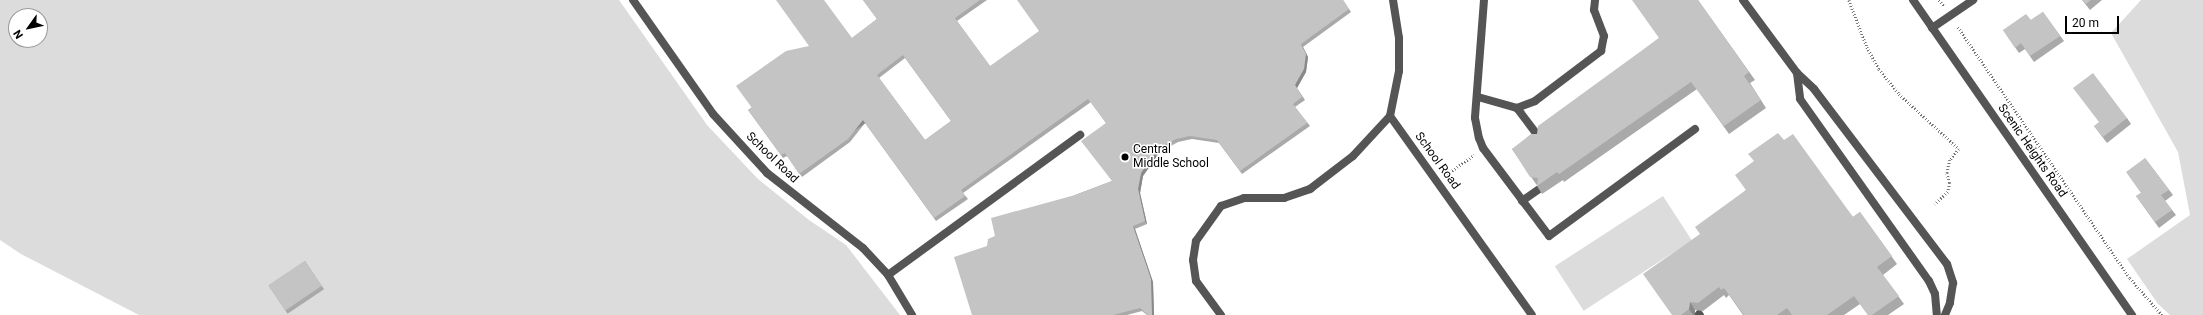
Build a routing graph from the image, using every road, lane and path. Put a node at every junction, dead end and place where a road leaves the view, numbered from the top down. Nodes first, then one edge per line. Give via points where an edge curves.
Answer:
1 (633, 0) edge
2 (1393, 0) edge
3 (1484, 0) edge
4 (1595, 0) edge
5 (1743, 0) edge
6 (1850, 0) edge
7 (1913, 0) edge
8 (1940, 0) edge
9 (1973, 0) edge
10 (1950, 16) junction
11 (1932, 28) junction
12 (1797, 73) junction
13 (1478, 97) junction
14 (1517, 108) junction
15 (1390, 116) junction
16 (1695, 129) dead end
17 (1080, 135) dead end
18 (1539, 137) edge
19 (1483, 148) junction
20 (1437, 182) junction
21 (1539, 189) edge
22 (1522, 202) junction
23 (1935, 204) dead end
24 (888, 275) junction
25 (912, 315) edge
26 (1222, 315) edge
27 (1532, 315) edge
28 (1937, 315) edge
29 (1944, 315) edge
30 (2132, 315) edge
31 (2162, 315) edge

1 - 24 street, School Road via 713,114 743,148 767,173 863,248
2 - 15 street via 1399,38 1399,71
3 - 13 street
4 - 14 street via 1594,10 1604,36 1601,51 1535,101
5 - 12 street
6 - 23 path via 1867,47 1879,69 1898,94 1958,149 1950,160 1947,173 1950,183 1948,192
7 - 11 street, Scenic Heights Road
8 - 10 path
9 - 10 street
10 - 11 street
10 - 31 path via 2130,278
11 - 30 street, Scenic Heights Road
12 - 28 street via 1800,99 1929,281 1936,294
12 - 29 street via 1814,89 1947,264 1953,283 1950,303
13 - 14 street
13 - 19 street via 1475,118
14 - 18 street
15 - 20 street, School Road
15 - 26 street via 1353,156 1310,189 1284,198 1244,198 1221,206 1196,241 1193,260 1196,281
16 - 22 street via 1549,236
17 - 24 street
19 - 20 path
19 - 22 street
20 - 27 street, School Road
21 - 22 street
24 - 25 street, School Road

